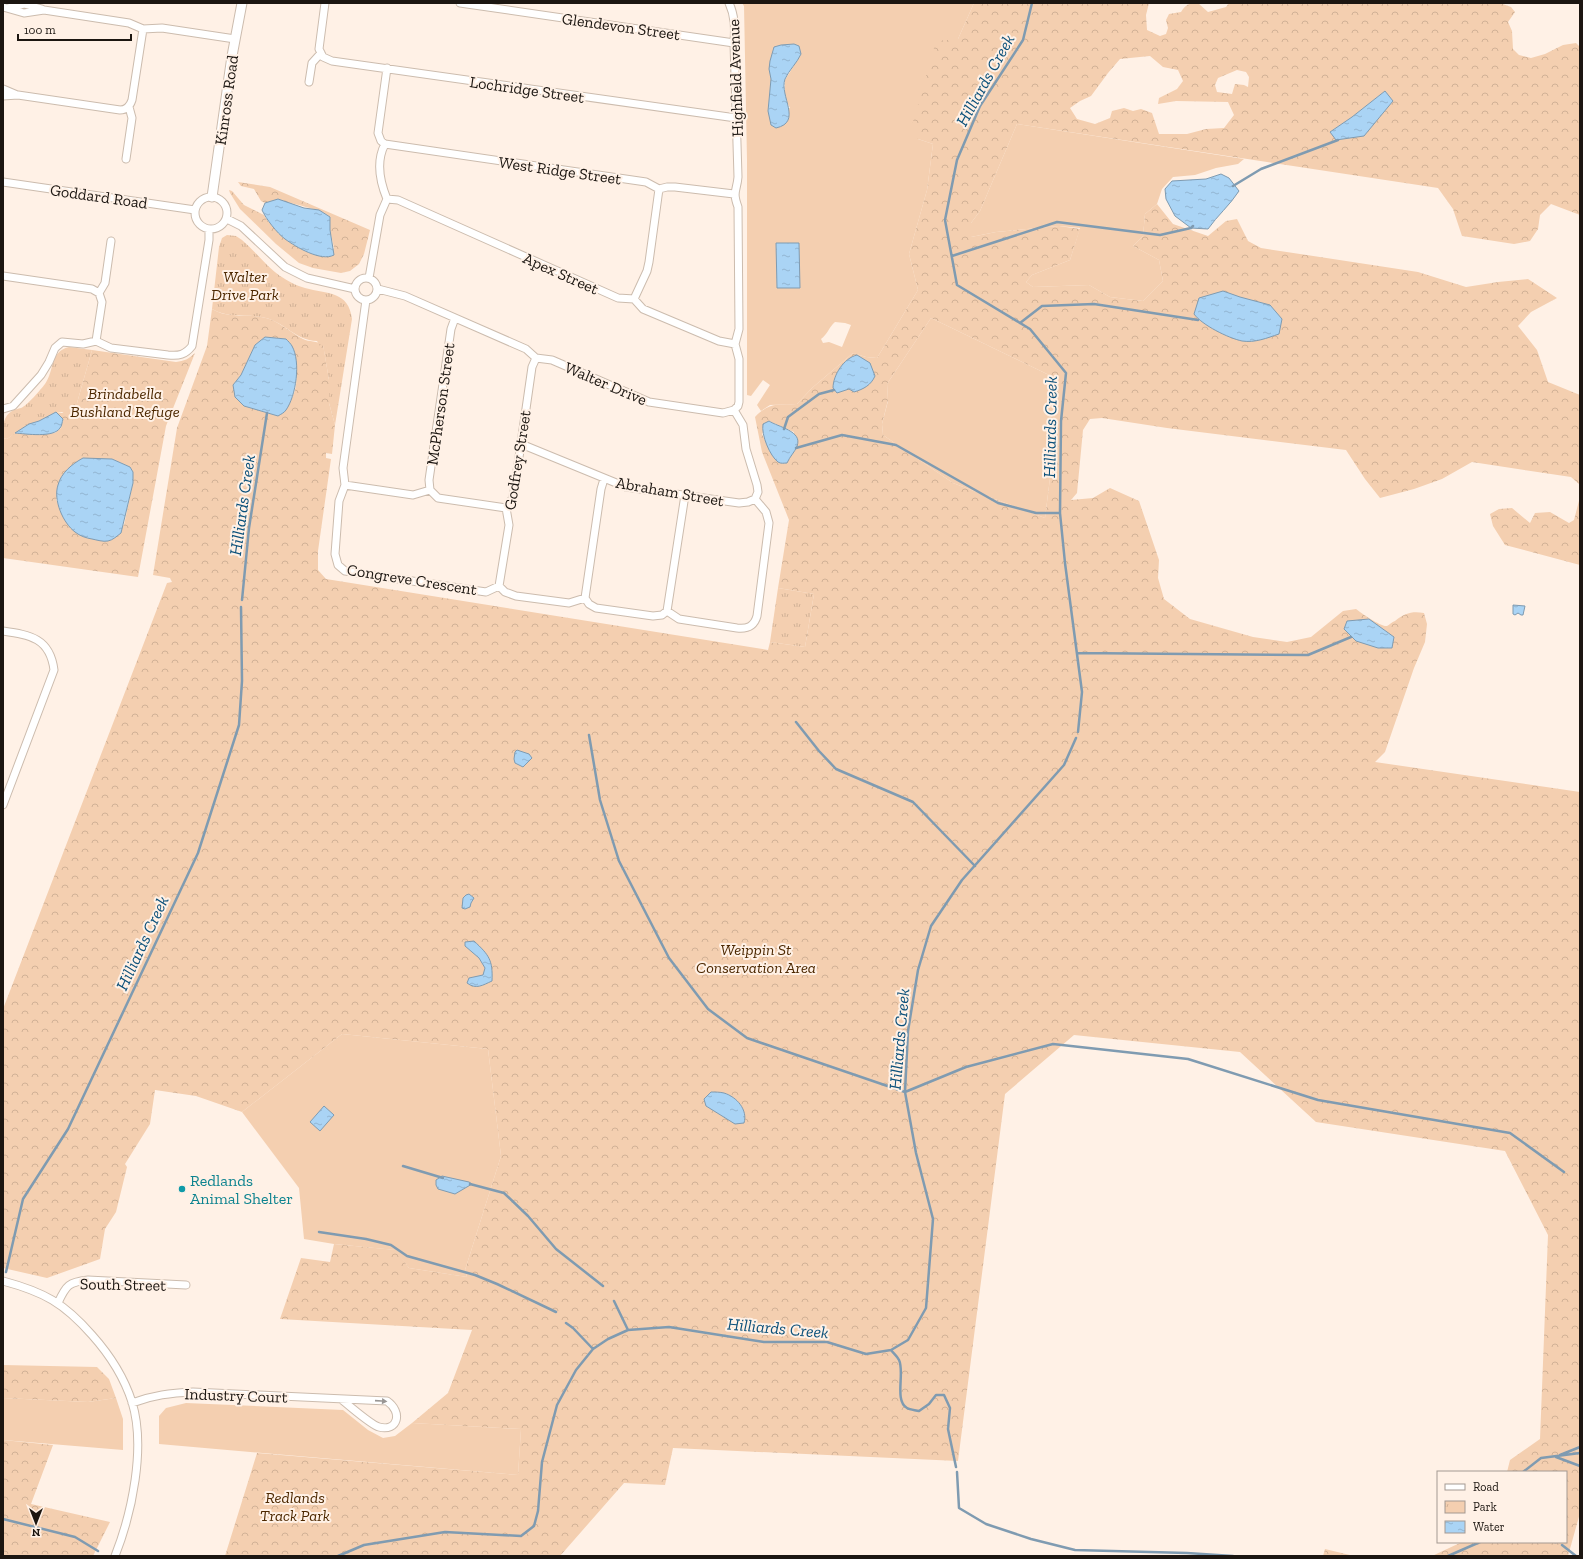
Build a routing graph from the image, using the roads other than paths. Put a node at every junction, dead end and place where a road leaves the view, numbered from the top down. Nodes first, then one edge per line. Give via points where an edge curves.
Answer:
1 (242, 3) edge
2 (325, 3) edge
3 (463, 3) edge
4 (729, 3) edge
5 (5, 7) edge
6 (143, 29) junction
7 (235, 39) junction
8 (734, 43) junction
9 (321, 53) junction
10 (387, 68) junction
11 (309, 82) dead end
12 (3, 89) edge
13 (18, 95) junction
14 (3, 96) edge
15 (129, 107) junction
16 (736, 118) junction
17 (385, 144) junction
18 (126, 159) dead end
19 (3, 182) edge
20 (659, 190) junction
21 (734, 194) junction
22 (212, 197) junction
23 (387, 199) junction
24 (195, 210) junction
25 (227, 219) junction
26 (209, 230) junction
27 (111, 241) dead end
28 (3, 276) edge
29 (369, 278) junction
30 (355, 289) junction
31 (378, 289) junction
32 (99, 293) junction
33 (634, 299) junction
34 (366, 300) junction
35 (455, 318) junction
36 (96, 342) junction
37 (735, 344) junction
38 (536, 358) junction
39 (3, 409) edge
40 (734, 410) junction
41 (521, 444) junction
42 (604, 479) junction
43 (345, 485) junction
44 (430, 490) junction
45 (685, 495) junction
46 (754, 499) junction
47 (506, 508) junction
48 (499, 586) junction
49 (585, 598) junction
50 (667, 611) junction
51 (3, 631) edge
52 (3, 804) edge
53 (3, 1281) edge
54 (186, 1285) dead end
55 (58, 1302) junction
56 (342, 1400) junction
57 (132, 1403) junction
58 (115, 1556) edge

1 - 7 street, Kinross Road
2 - 9 street via 319,45
3 - 8 street, Glendevon Street
4 - 8 street, Highfield Avenue via 734,13
5 - 6 street via 24,13 44,10 129,23
6 - 7 street via 162,28
6 - 15 street
7 - 22 street, Kinross Road
8 - 16 street, Highfield Avenue
9 - 10 street, Lochridge Street via 332,61
9 - 11 street via 312,63
10 - 16 street, Lochridge Street
10 - 17 street via 378,133
12 - 13 street
13 - 14 street
13 - 15 street via 120,110
15 - 18 street via 132,118
16 - 21 street, Highfield Avenue via 738,184
17 - 20 street, West Ridge Street via 646,182
17 - 23 street via 379,159
19 - 24 street, Goddard Road
20 - 21 street via 675,187
20 - 33 street via 647,271
21 - 37 street via 738,206 738,329
22 - 24 street via 203,199
22 - 25 street via 225,204
23 - 29 street via 380,215
23 - 33 street, Apex Street via 398,200 618,298
24 - 26 street via 197,221
25 - 26 street via 220,227
25 - 30 street via 241,226 285,267 307,278
26 - 36 street via 192,346 186,353 176,356 111,348
27 - 32 street via 105,283
28 - 32 street via 92,289
29 - 30 street via 360,279
29 - 31 street via 376,283
30 - 34 street via 359,298
31 - 34 street via 372,299
31 - 35 street, Walter Drive via 405,296
32 - 36 street via 102,302
33 - 37 street via 648,311 719,341
34 - 43 street, Congreve Crescent via 343,468
35 - 38 street, Walter Drive via 526,350
35 - 44 street, McPherson Street via 451,329 429,480
36 - 39 street via 62,342 55,348 41,375 13,406
37 - 40 street via 739,359 739,398 738,406
38 - 40 street, Walter Drive via 552,360 648,402 723,413
38 - 41 street, Godfrey Street via 532,368
40 - 46 street via 743,425 746,449 757,485 758,492
41 - 42 street, Abraham Street
41 - 47 street, Godfrey Street via 514,492
42 - 45 street, Abraham Street via 626,487
42 - 49 street
43 - 44 street via 413,495
43 - 48 street, Congreve Crescent via 339,501 335,554 336,560 345,571 486,592
44 - 47 street via 438,498
45 - 46 street, Abraham Street via 739,503
45 - 50 street
46 - 50 street via 766,512 769,523 756,621 746,628 736,628 679,619
47 - 48 street, Godfrey Street via 509,525
48 - 49 street, Congreve Crescent via 511,595 523,597 569,603
49 - 50 street via 596,608 652,616
51 - 52 street via 34,637 42,642 52,660 54,670
53 - 55 street, South Street
54 - 55 street, South Street via 75,1281 64,1290
55 - 57 street via 101,1345 123,1379
56 -> 56 street, Industry Court via 387,1401 397,1412 397,1418 388,1428 380,1428
56 - 57 street, Industry Court via 193,1392 152,1396
57 - 58 street via 137,1428 137,1462 131,1505

